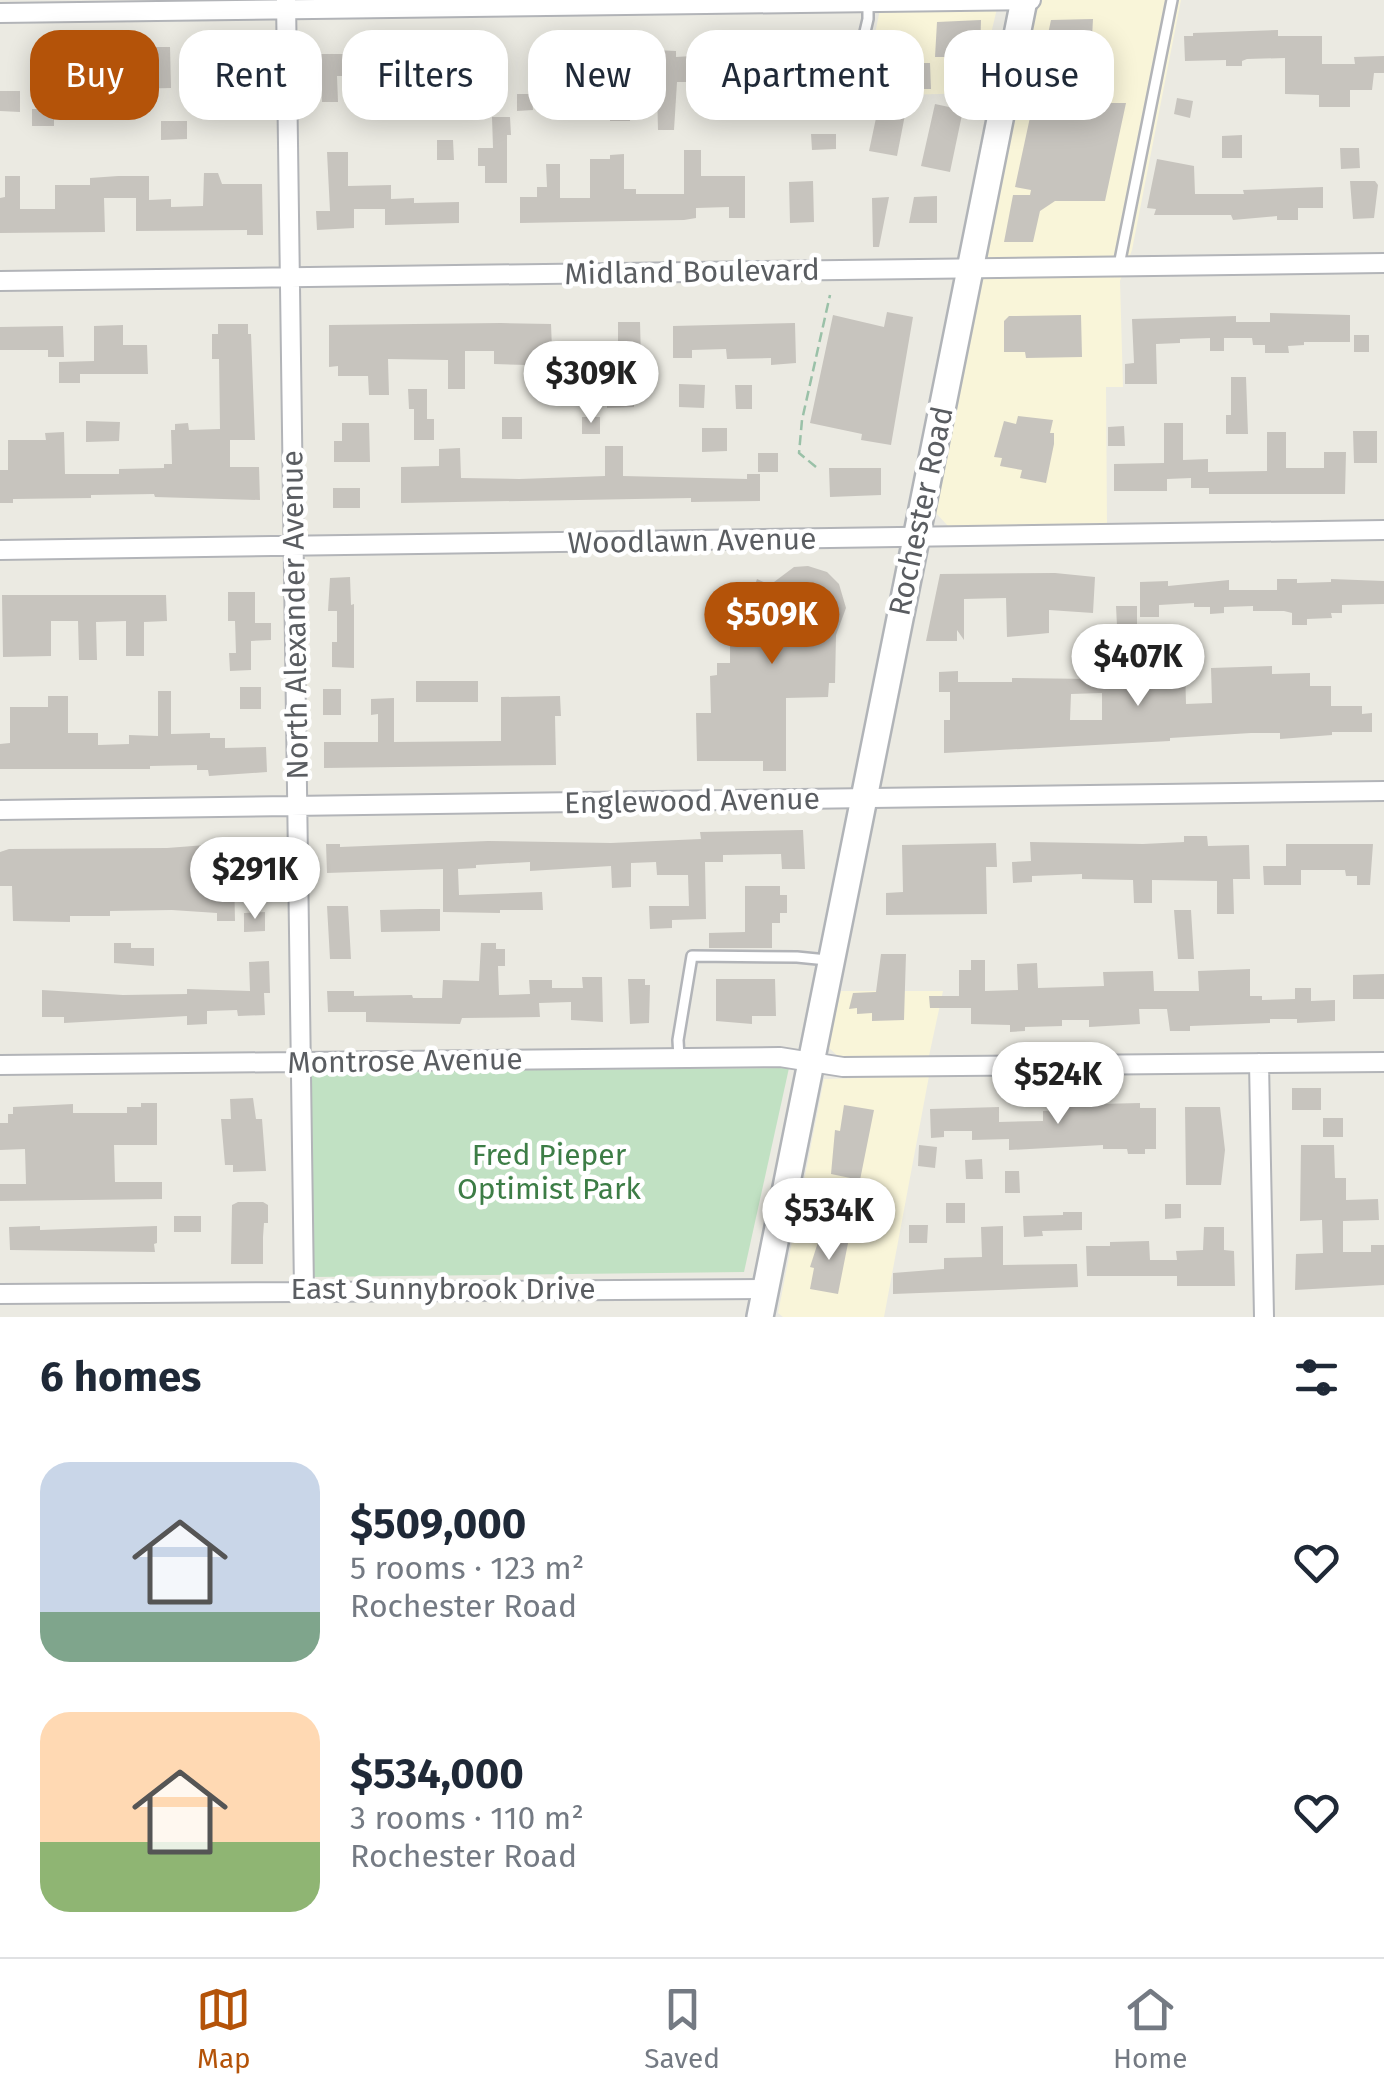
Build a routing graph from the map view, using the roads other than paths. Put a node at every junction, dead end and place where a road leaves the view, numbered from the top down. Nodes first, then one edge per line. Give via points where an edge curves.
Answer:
1 (1027, 0) edge
2 (1172, 0) edge
3 (868, 1) edge
4 (286, 4) edge
5 (0, 13) edge
6 (865, 30) edge
7 (1384, 263) edge
8 (1120, 265) junction
9 (970, 270) junction
10 (290, 278) junction
11 (0, 281) edge
12 (1384, 530) edge
13 (916, 538) junction
14 (294, 546) junction
15 (0, 550) edge
16 (1384, 791) edge
17 (862, 799) junction
18 (297, 806) junction
19 (0, 810) edge
20 (830, 960) junction
21 (679, 1058) junction
22 (300, 1062) junction
23 (810, 1062) junction
24 (1259, 1062) junction
25 (1384, 1062) edge
26 (0, 1065) edge
27 (765, 1289) junction
28 (304, 1290) junction
29 (0, 1294) edge
30 (760, 1317) edge
31 (1264, 1317) edge

1 - 3 street
1 - 9 main road, Rochester Road
2 - 8 lane
3 - 4 street
3 - 6 lane
4 - 5 street
4 - 10 street, North Alexander Avenue
7 - 8 street, Midland Boulevard
8 - 9 street, Midland Boulevard
9 - 10 street, Midland Boulevard
9 - 13 main road, Rochester Road
10 - 11 street, Midland Boulevard
10 - 14 street, North Alexander Avenue
12 - 13 street, Woodlawn Avenue
13 - 14 street, Woodlawn Avenue
13 - 17 main road, Rochester Road
14 - 15 street, Woodlawn Avenue
14 - 18 street, North Alexander Avenue
16 - 17 street, Englewood Avenue
17 - 18 street, Englewood Avenue
17 - 20 main road, Rochester Road
18 - 19 street, Englewood Avenue
18 - 22 street, North Alexander Avenue
20 - 21 lane via 692,956
20 - 23 main road, Rochester Road
21 - 22 street, Montrose Avenue
21 - 23 street, Montrose Avenue
22 - 26 street, Montrose Avenue
22 - 28 street, North Alexander Avenue
23 - 24 street, Montrose Avenue
23 - 27 main road, Rochester Road
24 - 25 street, Montrose Avenue
24 - 31 street
27 - 28 street, East Sunnybrook Drive
27 - 30 main road, Rochester Road
28 - 29 street, East Sunnybrook Drive

